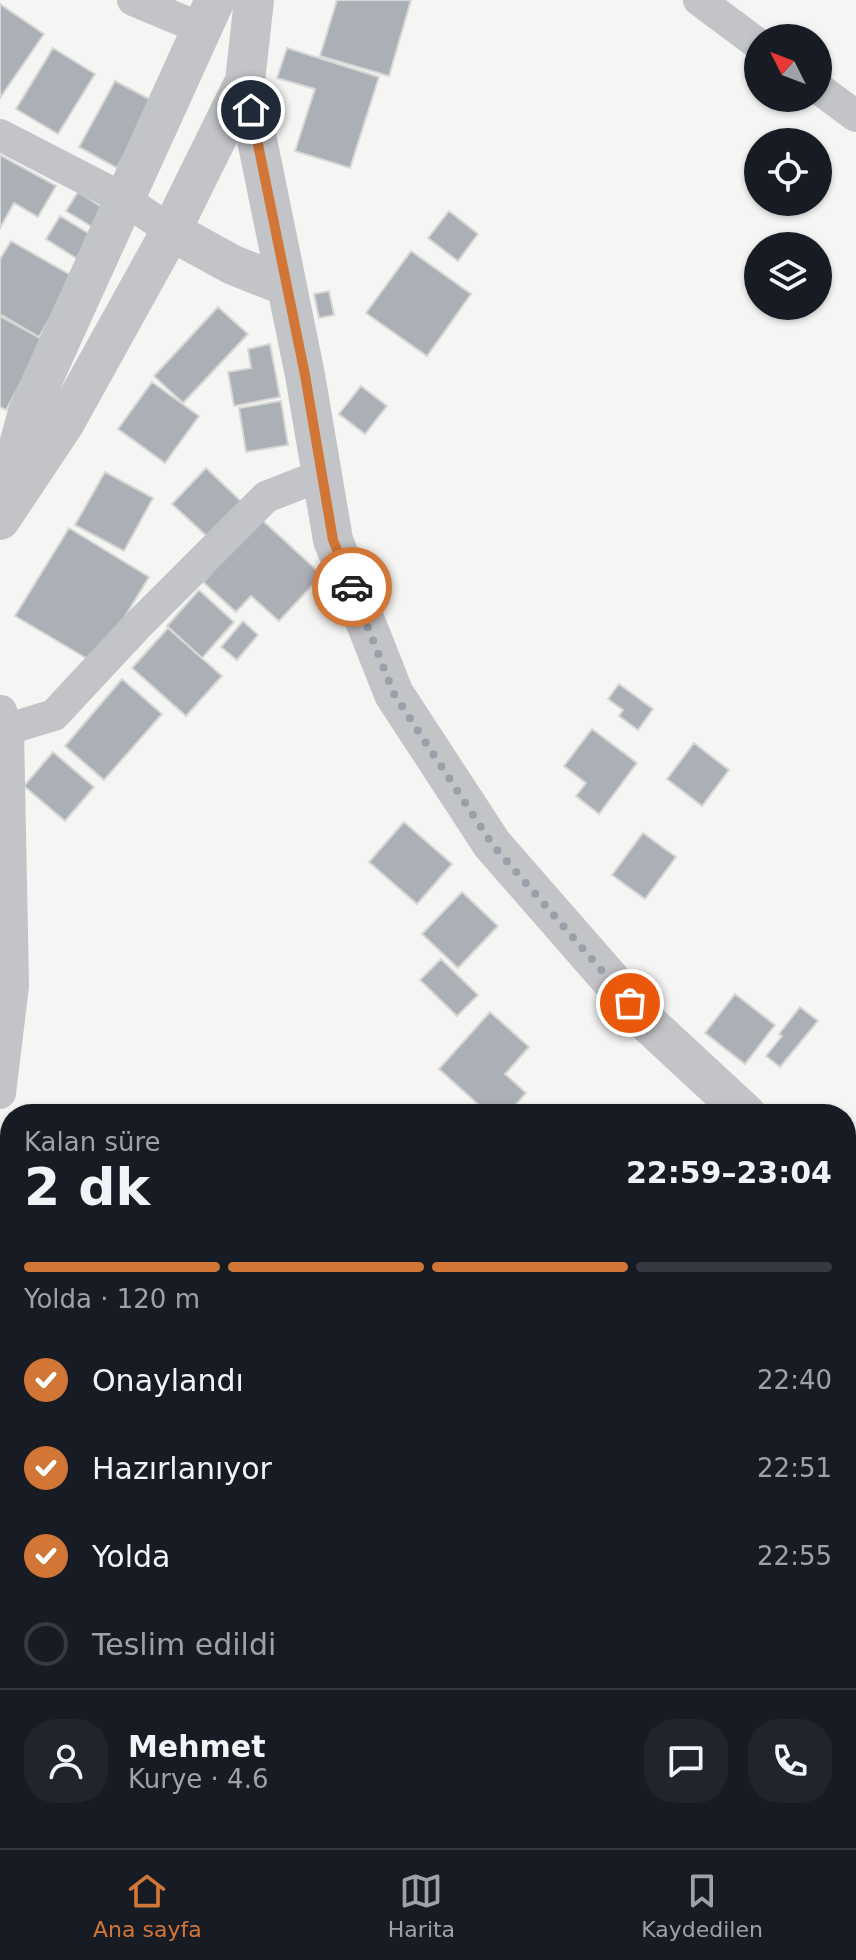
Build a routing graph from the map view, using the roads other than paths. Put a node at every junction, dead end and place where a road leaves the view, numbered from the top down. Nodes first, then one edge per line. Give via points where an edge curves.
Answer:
1 (133, 0) edge
2 (254, 0) edge
3 (699, 0) edge
4 (208, 14) edge
5 (744, 34) edge
6 (245, 81) junction
7 (832, 98) edge
8 (856, 116) edge
9 (0, 135) edge
10 (124, 199) junction
11 (171, 231) junction
12 (286, 286) junction
13 (322, 475) junction
14 (0, 518) edge
15 (4, 720) edge
16 (0, 1093) edge
17 (735, 1104) edge

1 - 4 street
2 - 6 street
3 - 5 street
4 - 10 street
6 - 11 street
6 - 12 street
7 - 8 street
9 - 10 street
10 - 11 street
10 - 14 street via 28,412
11 - 12 street
11 - 14 street via 64,424
12 - 13 street
13 - 15 street via 266,497 54,715
13 - 17 street via 333,540 394,694 492,844 650,1025
15 - 16 street via 13,986

